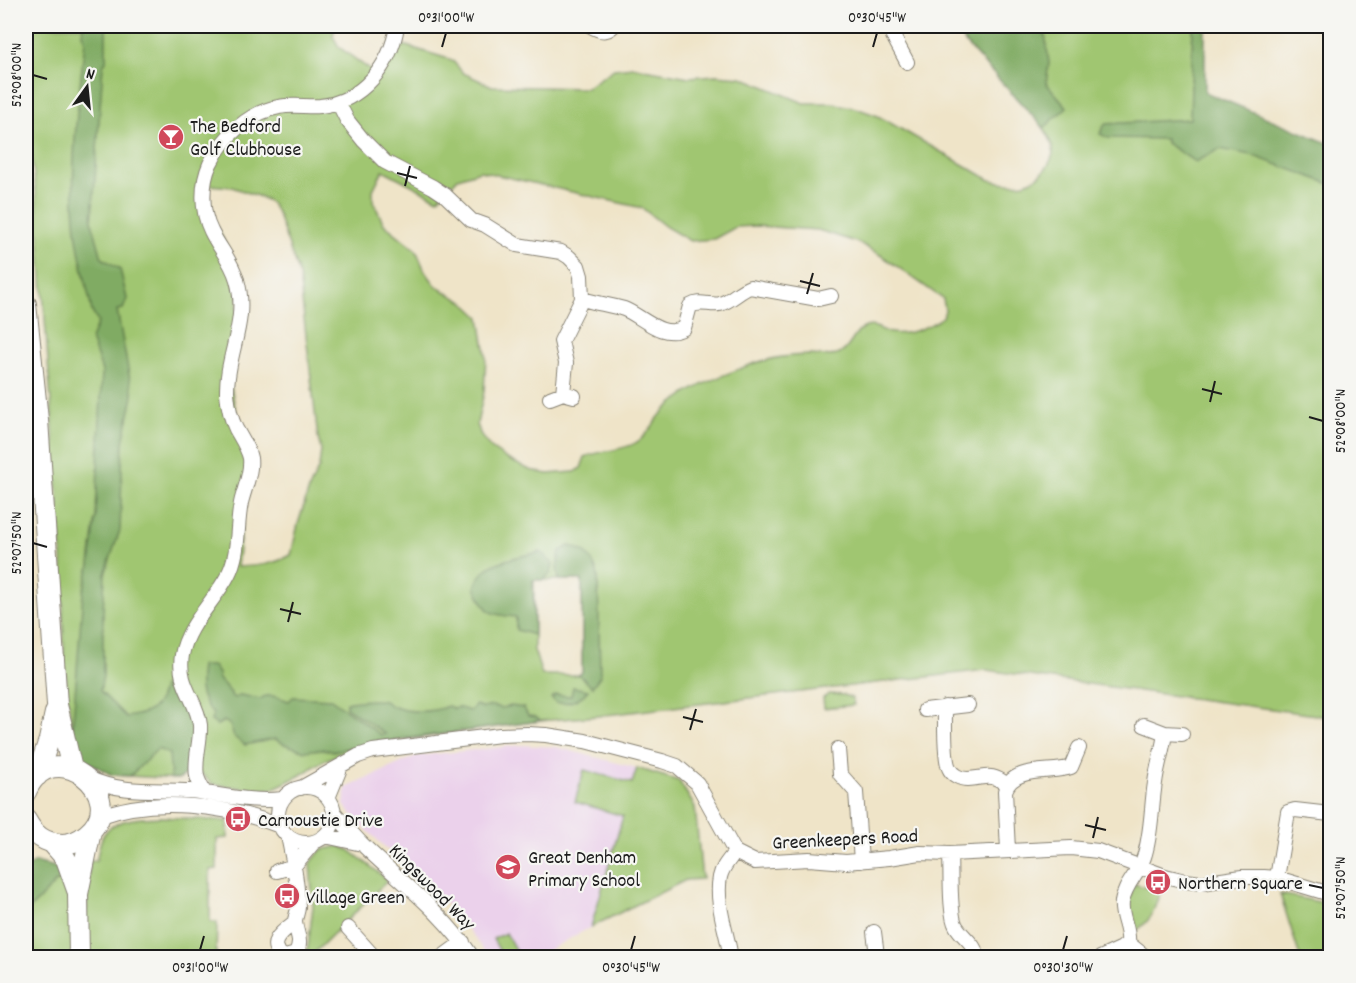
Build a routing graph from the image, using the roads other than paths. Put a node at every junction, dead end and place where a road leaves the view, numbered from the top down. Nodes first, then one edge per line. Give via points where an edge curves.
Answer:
1 (397, 26) edge
2 (591, 26) edge
3 (613, 26) edge
4 (891, 26) edge
5 (907, 62) dead end
6 (338, 102) junction
7 (582, 299) junction
8 (821, 302) dead end
9 (26, 304) edge
10 (562, 396) dead end
11 (57, 705) junction
12 (968, 705) dead end
13 (945, 707) junction
14 (925, 710) dead end
15 (1144, 725) dead end
16 (1165, 733) junction
17 (1182, 734) dead end
18 (838, 748) dead end
19 (1079, 748) dead end
20 (340, 766) junction
21 (80, 773) junction
22 (197, 774) junction
23 (37, 776) junction
24 (1007, 784) junction
25 (301, 788) junction
26 (182, 791) junction
27 (26, 792) edge
28 (204, 793) junction
29 (328, 798) junction
30 (283, 799) junction
31 (333, 812) junction
32 (1330, 814) edge
33 (26, 820) edge
34 (95, 824) junction
35 (284, 831) junction
36 (319, 839) junction
37 (52, 843) junction
38 (362, 843) junction
39 (1008, 850) junction
40 (735, 852) junction
41 (950, 854) junction
42 (861, 861) junction
43 (294, 866) junction
44 (1140, 867) junction
45 (277, 872) dead end
46 (1277, 878) junction
47 (78, 894) junction
48 (1330, 894) edge
49 (295, 922) junction
50 (348, 928) dead end
51 (874, 932) dead end
52 (463, 942) junction
53 (1128, 943) junction
54 (877, 956) edge
55 (79, 957) edge
56 (285, 957) edge
57 (375, 957) edge
58 (441, 957) edge
59 (473, 957) edge
60 (731, 957) edge
61 (851, 957) edge
62 (978, 957) edge
63 (1100, 957) edge
64 (1146, 957) edge

1 - 6 street via 381,69 365,87
2 - 3 street via 601,31
4 - 5 street
6 - 7 street via 347,120 385,162 445,195 471,220 518,245 549,249 569,257 578,266
6 - 22 street via 279,106 256,114 241,124 218,151 206,180 204,212 231,264 240,296 241,313 227,394 234,427 250,459 235,559 182,654 181,674 200,723
7 - 8 street via 625,310 654,327 679,331 684,328 690,306 724,302 750,287
7 - 10 street via 561,341 566,363
9 - 11 highway via 38,420
11 - 21 highway
11 - 23 highway
12 - 13 street
13 - 14 street
13 - 24 street via 948,767 956,776 966,779 997,777
15 - 16 street
16 - 17 street
16 - 44 street via 1147,848
18 - 42 street via 840,774 856,792
19 - 24 street via 1071,767 1030,772
20 - 25 street
20 - 29 street
20 - 40 street via 374,751 500,735 546,735 585,741 662,761 689,774
21 - 23 highway via 60,767
21 - 26 street via 115,788
21 - 34 highway via 99,796
22 - 26 street
22 - 28 street
23 - 27 highway
24 - 39 street
25 - 29 street via 320,791
25 - 30 street
26 - 28 street
28 - 30 street via 255,801
29 - 31 street
30 - 35 street via 278,817
31 - 36 street via 330,829
31 - 38 street, Kingswood Way
32 - 46 street via 1288,812
33 - 37 highway via 36,835
34 - 35 street via 116,810 200,807 234,811
34 - 37 highway via 80,840
34 - 47 highway
35 - 36 street via 304,843
35 - 43 street
36 - 38 street, Kingswood Way
36 - 43 street
37 - 47 highway via 66,859
38 - 52 street, Kingswood Way via 434,908
39 - 41 street, Greenkeepers Road
39 - 44 street, Greenkeepers Road via 1083,849
40 - 42 street, Greenkeepers Road via 754,862
40 - 60 street via 720,876 722,914
41 - 42 street, Greenkeepers Road via 920,853
41 - 62 street via 953,918
43 - 45 street
43 - 49 street via 298,909
44 - 46 street, Greenkeepers Road via 1202,883 1242,877
44 - 53 street via 1122,899
46 - 48 street, Greenkeepers Road
47 - 55 highway
49 - 56 street via 299,947 296,954
49 - 56 street via 276,938 278,953
50 - 57 street via 357,947
51 - 54 street
52 - 58 street
52 - 59 street, Kingswood Way
53 - 63 street
53 - 64 street
54 - 61 street

